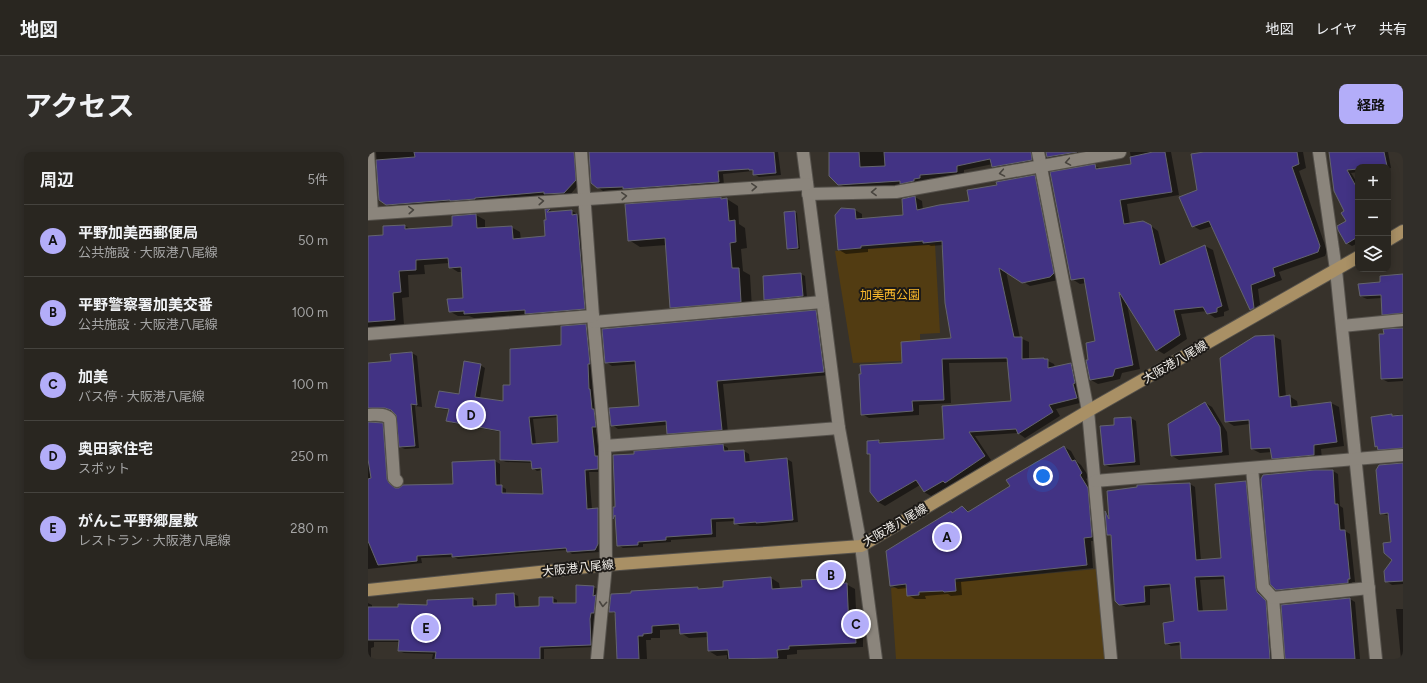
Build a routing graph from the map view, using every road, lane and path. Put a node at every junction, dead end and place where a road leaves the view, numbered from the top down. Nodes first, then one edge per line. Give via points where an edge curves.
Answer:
1 (368, 152) edge
2 (581, 152) edge
3 (803, 152) edge
4 (1038, 152) edge
5 (1120, 152) edge
6 (1319, 152) edge
7 (1040, 167) junction
8 (808, 189) junction
9 (585, 198) junction
10 (370, 213) edge
11 (1403, 231) edge
12 (1391, 238) edge
13 (1355, 259) edge
14 (1336, 270) junction
15 (822, 302) junction
16 (594, 319) junction
17 (1403, 320) edge
18 (1342, 326) junction
19 (368, 334) edge
20 (1088, 411) junction
21 (368, 415) edge
22 (839, 428) junction
23 (606, 446) junction
24 (1403, 455) edge
25 (1356, 459) junction
26 (1252, 468) junction
27 (397, 481) dead end
28 (1095, 481) junction
29 (861, 546) junction
30 (606, 565) junction
31 (1369, 588) junction
32 (368, 590) edge
33 (1273, 598) junction
34 (597, 659) edge
35 (876, 659) edge
36 (1111, 659) edge
37 (1278, 659) edge
38 (1376, 659) edge

1 - 10 street
2 - 9 street
3 - 8 street
4 - 7 street
5 -> 7 street
6 - 14 street
7 -> 8 street via 896,192
7 - 20 street
9 -> 8 street
8 - 15 street
10 -> 9 street
9 - 16 street
11 - 12 main road
13 - 14 main road, 大阪港八尾線
14 - 18 street
14 - 20 main road, 大阪港八尾線
15 - 16 street
15 - 22 street
16 - 19 street
16 - 23 street
17 - 18 street
18 - 25 street
20 - 28 street
20 - 29 main road, 大阪港八尾線
21 - 27 street via 382,414 390,419 394,478
22 - 23 street
22 - 29 street
23 - 30 street
24 - 25 street
25 - 26 street
25 - 31 street
26 - 28 street
26 - 33 street via 1263,587
28 - 36 street
29 - 30 main road, 大阪港八尾線
29 - 35 street
30 - 32 main road, 大阪港八尾線
30 -> 34 street
31 - 33 street
31 - 38 street
33 - 37 street

